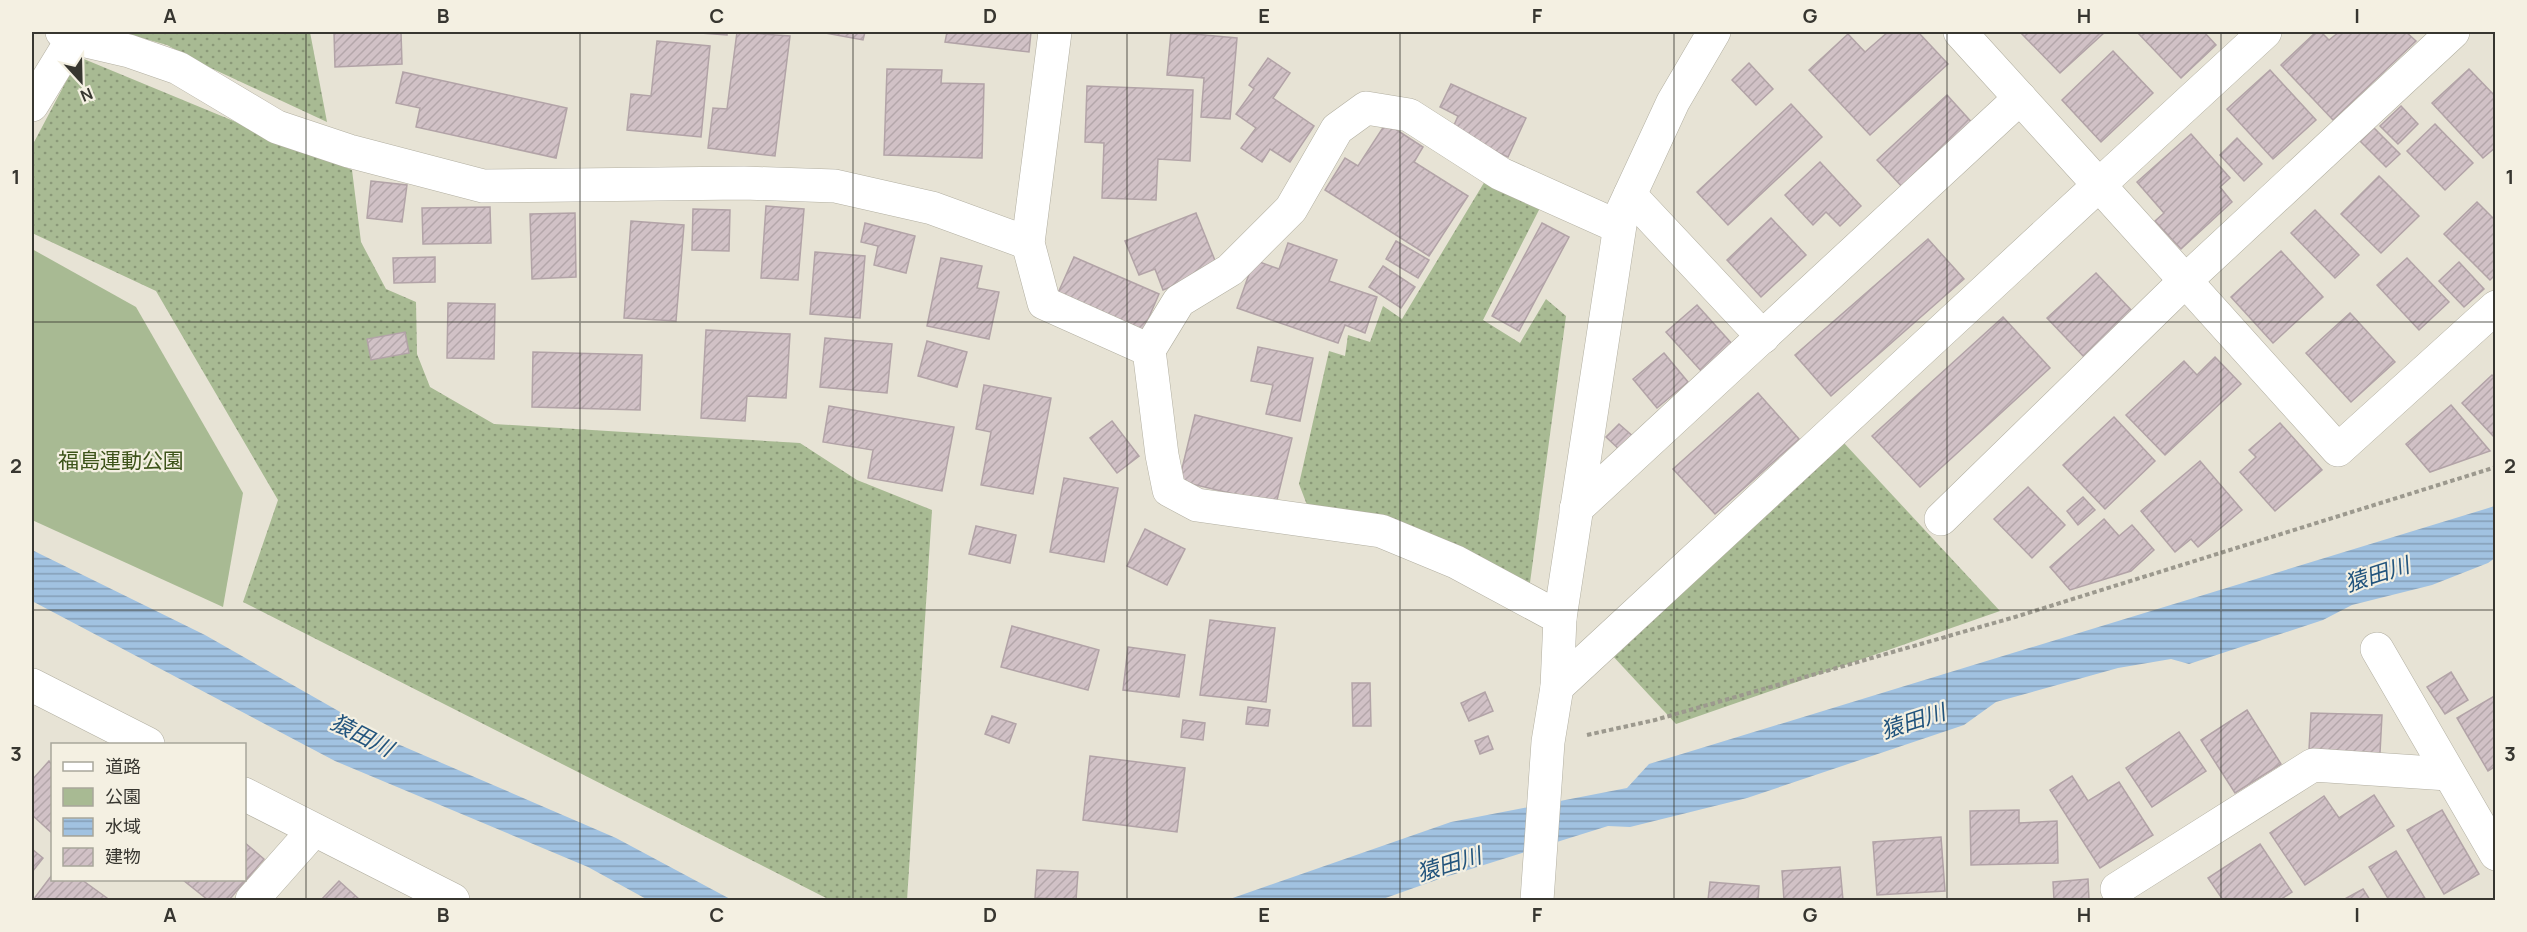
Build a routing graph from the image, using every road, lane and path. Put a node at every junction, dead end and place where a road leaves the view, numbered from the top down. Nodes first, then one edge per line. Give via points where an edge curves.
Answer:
1 (1056, 32) edge
2 (1714, 32) edge
3 (1960, 32) edge
4 (2265, 32) edge
5 (2453, 32) edge
6 (68, 35) edge
7 (2020, 98) junction
8 (32, 105) edge
9 (2099, 185) junction
10 (1629, 195) junction
11 (1619, 227) junction
12 (1028, 243) junction
13 (2184, 282) junction
14 (2496, 307) edge
15 (1763, 337) junction
16 (1149, 350) junction
17 (2496, 467) edge
18 (1576, 509) junction
19 (1941, 519) dead end
20 (1560, 618) junction
21 (2377, 649) dead end
22 (32, 685) edge
23 (1557, 687) junction
24 (1548, 742) junction
25 (146, 743) edge
26 (2448, 774) junction
27 (246, 795) edge
28 (314, 830) junction
29 (2496, 854) edge
30 (2117, 889) dead end
31 (252, 900) edge
32 (453, 900) edge
33 (1537, 900) edge

1 - 12 street
2 - 10 street via 1673,102
3 - 7 street
4 - 9 street
5 - 13 street
6 - 8 street
6 - 12 street via 178,68 277,127 349,151 483,186 835,186 932,208
7 - 9 street
7 - 15 street
9 - 13 street
9 - 23 street
10 - 11 street
10 - 15 street
11 - 16 street via 1501,174 1409,116 1366,108 1337,129 1290,209 1230,270 1179,301
11 - 18 street
12 - 16 street via 1044,303
13 - 14 street via 2338,450
13 - 19 street
15 - 18 street
16 - 20 street via 1170,490 1197,505 1380,531 1456,562
17 - 24 path via 2015,617 1655,720
18 - 20 street
20 - 23 street
21 - 26 street
22 - 25 street
23 - 24 street
24 - 33 street
26 - 29 street
26 - 30 street via 2313,765
27 - 28 street
28 - 31 street
28 - 32 street

